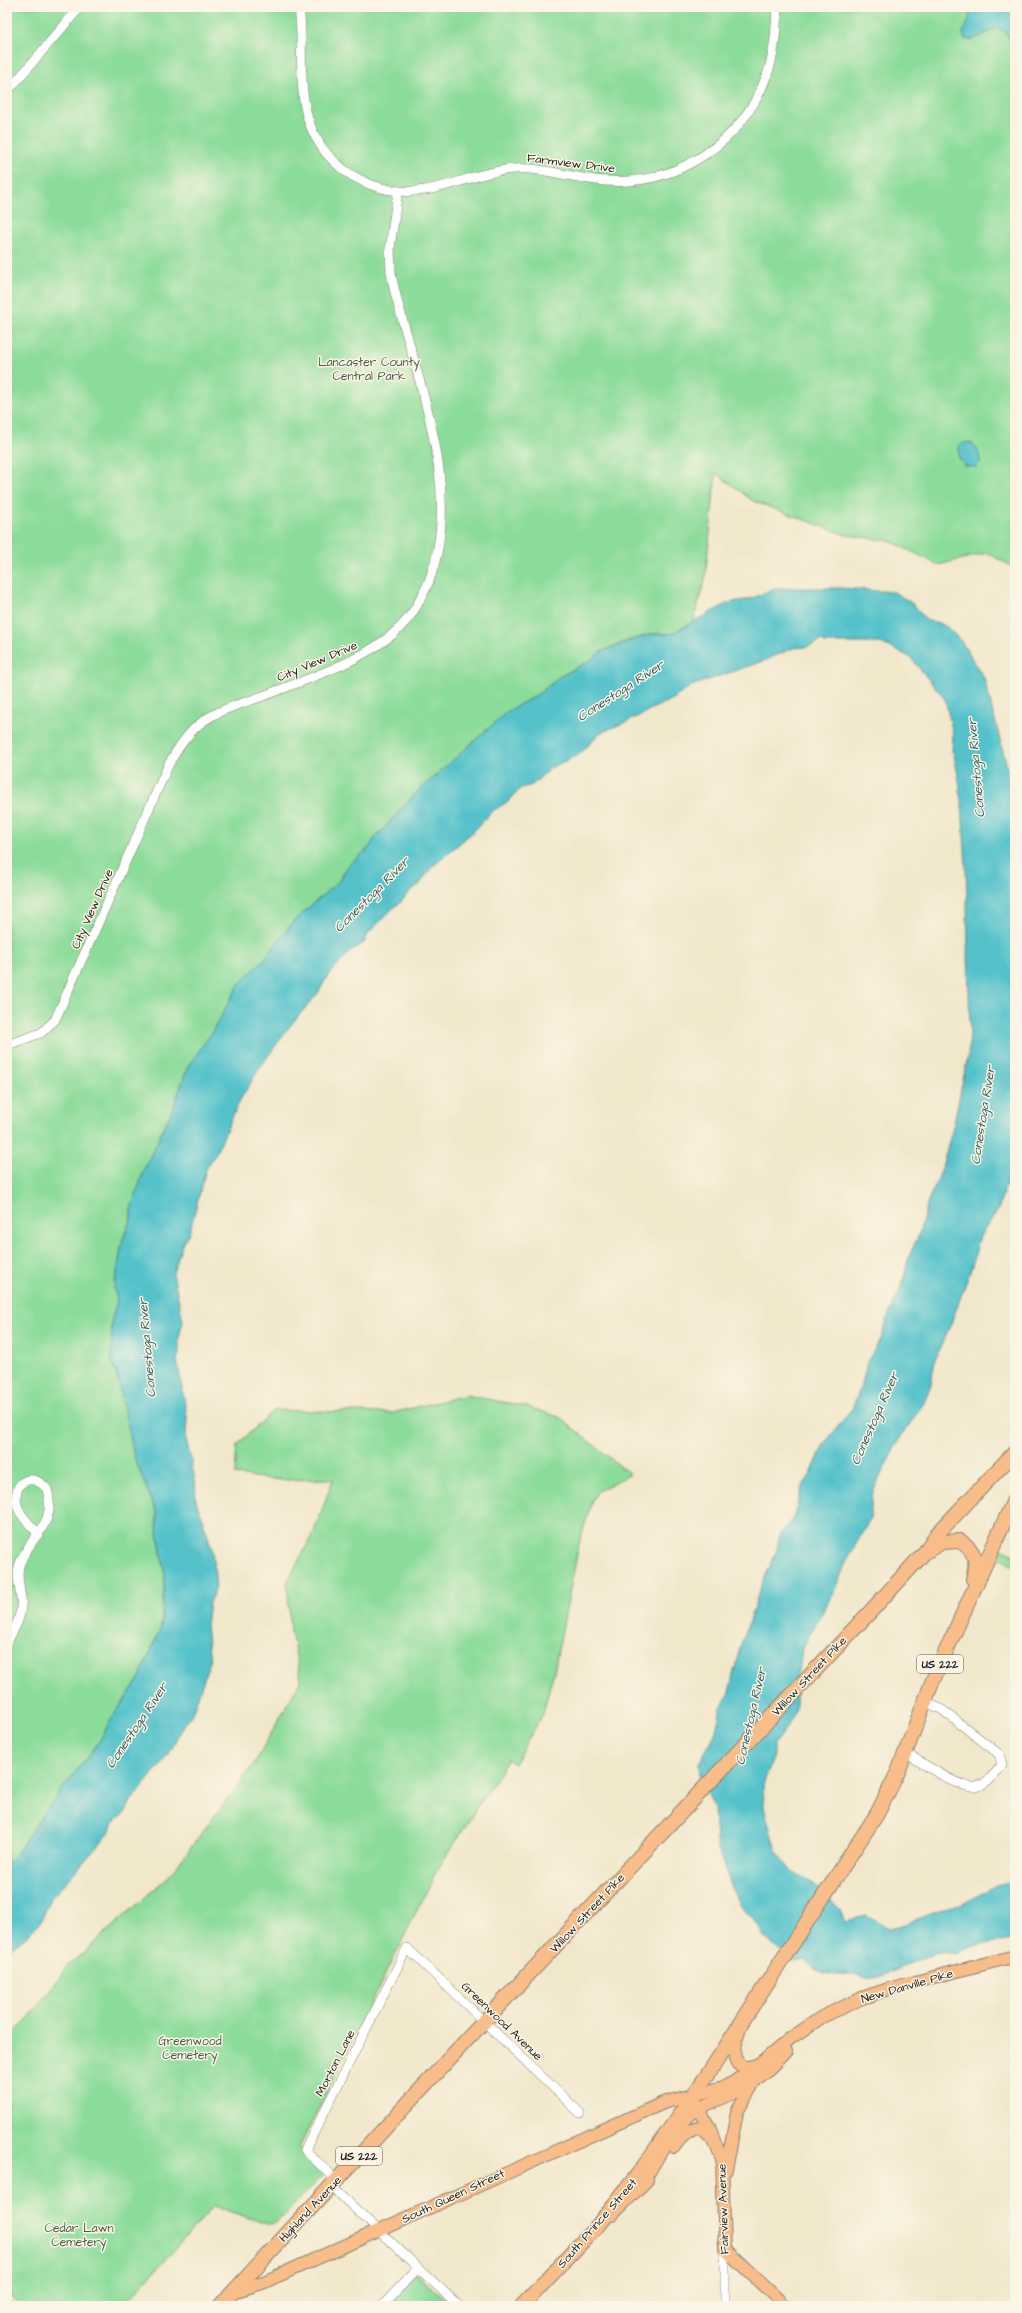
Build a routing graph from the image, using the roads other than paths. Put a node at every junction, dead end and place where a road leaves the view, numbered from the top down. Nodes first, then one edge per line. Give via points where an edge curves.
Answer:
1 (80, 7) edge
2 (299, 7) edge
3 (777, 7) edge
4 (7, 92) edge
5 (398, 191) junction
6 (7, 1045) edge
7 (1015, 1452) edge
8 (1015, 1498) edge
9 (39, 1534) junction
10 (925, 1552) junction
11 (7, 1642) edge
12 (933, 1680) junction
13 (925, 1702) junction
14 (905, 1753) junction
15 (407, 1948) joint
16 (1015, 1956) edge
17 (746, 2014) junction
18 (486, 2021) junction
19 (804, 2030) junction
20 (763, 2061) junction
21 (756, 2079) junction
22 (692, 2095) junction
23 (700, 2108) junction
24 (580, 2113) dead end
25 (715, 2142) junction
26 (333, 2183) junction
27 (724, 2184) junction
28 (641, 2186) junction
29 (598, 2225) junction
30 (378, 2230) junction
31 (725, 2249) junction
32 (418, 2268) junction
33 (233, 2292) junction
34 (220, 2306) edge
35 (382, 2306) edge
36 (459, 2306) edge
37 (522, 2306) edge
38 (725, 2306) edge
39 (785, 2306) edge

1 - 4 street
2 - 5 street, Farmview Drive via 302,94 308,121 317,140 335,162 353,176 368,184
3 - 5 street, Farmview Drive via 772,59 755,102 715,148 669,174 631,182 585,179 527,168 511,169 425,190
5 - 6 street, City View Drive via 390,248 391,272 432,429 441,496 437,554 421,599 400,629 365,653 322,673 217,713 192,729 179,745 168,766 55,1020 41,1033
7 - 10 highway, Willow Street Pike / US 222 via 937,1534
8 - 12 highway, US 222
9 - 9 street via 47,1520 50,1497 43,1484 27,1480 21,1482 18,1487 18,1507 22,1516
9 - 11 street via 23,1556 19,1567 21,1608 19,1619
10 - 12 highway via 942,1542 960,1541 971,1550 976,1561 971,1583 934,1668
10 - 18 highway, Willow Street Pike / US 222
12 - 13 highway, US 222
13 - 14 highway, US 222
13 - 14 street via 940,1709 999,1754 1002,1765 978,1787 969,1787
14 - 17 highway, US 222 via 877,1814
15 - 18 street, Greenwood Avenue
15 - 26 street, Morton Lane via 305,2150
16 - 19 main road, New Danville Pike via 876,1993 829,2014
17 - 20 main road via 738,2034 735,2058 739,2063 749,2067
17 - 22 highway, US 222
18 - 24 street, Greenwood Avenue
18 - 26 highway, Highland Avenue / US 222
19 - 20 main road, New Danville Pike
19 - 21 main road, New Danville Pike
20 - 22 main road, New Danville Pike via 749,2073 724,2087
21 - 23 main road, New Danville Pike via 742,2089
21 - 27 main road via 737,2112
22 - 23 main road, Fairview Avenue
22 - 29 highway, South Prince Street / US 222 via 640,2173
22 - 30 main road, South Queen Street via 664,2103
23 - 25 main road, Fairview Avenue
23 - 28 main road, New Danville Pike via 680,2125
25 - 27 main road, Fairview Avenue via 722,2160
25 - 28 main road via 702,2128 690,2131 680,2139 656,2173
26 - 30 street
26 - 33 highway, Highland Avenue / US 222
27 - 31 main road, Fairview Avenue
28 - 29 main road via 617,2211
29 - 37 highway, South Prince Street / US 222
30 - 32 street
30 - 33 main road, South Queen Street via 262,2283
31 - 38 street, Fairview Avenue
31 - 39 main road
32 - 35 street
32 - 36 street
33 - 34 highway, South Queen Street / US 222

